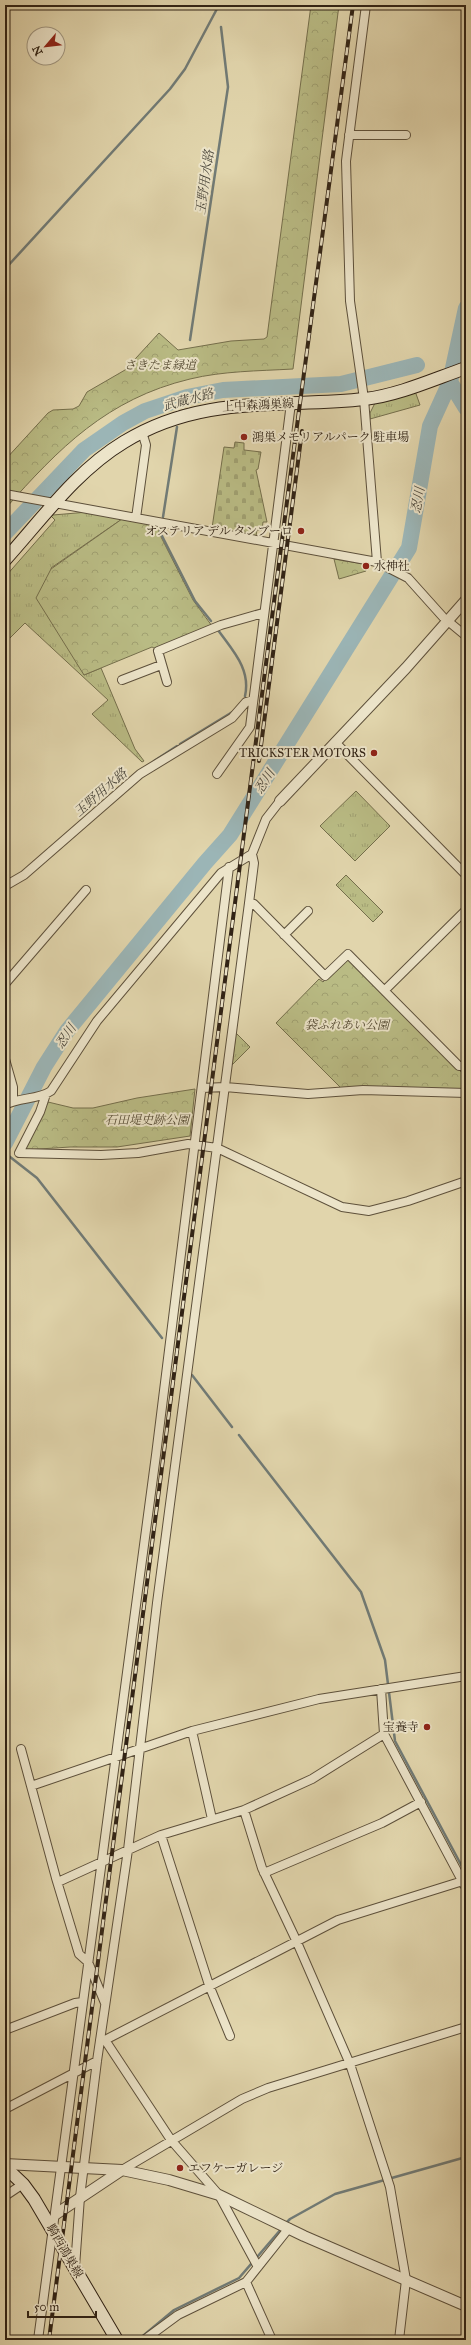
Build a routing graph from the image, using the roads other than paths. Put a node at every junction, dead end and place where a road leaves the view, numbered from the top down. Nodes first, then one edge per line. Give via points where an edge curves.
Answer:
1 (366, 5) edge
2 (349, 135) junction
3 (406, 135) dead end
4 (466, 368) edge
5 (363, 394) junction
6 (291, 403) junction
7 (142, 432) junction
8 (5, 494) edge
9 (50, 503) junction
10 (136, 518) junction
11 (273, 543) junction
12 (5, 560) edge
13 (377, 562) junction
14 (466, 600) edge
15 (263, 613) junction
16 (449, 621) junction
17 (466, 636) edge
18 (161, 665) junction
19 (122, 680) dead end
20 (167, 682) dead end
21 (253, 700) junction
22 (335, 742) junction
23 (217, 774) dead end
24 (280, 801) joint
25 (252, 854) junction
26 (229, 867) junction
27 (466, 875) edge
28 (5, 886) edge
29 (86, 890) dead end
30 (249, 903) junction
31 (466, 910) edge
32 (308, 911) dead end
33 (284, 935) junction
34 (5, 984) edge
35 (385, 990) junction
36 (5, 1058) edge
37 (466, 1066) edge
38 (225, 1087) junction
39 (202, 1088) junction
40 (466, 1093) edge
41 (43, 1095) junction
42 (13, 1101) junction
43 (5, 1105) edge
44 (195, 1144) junction
45 (217, 1148) junction
46 (466, 1181) edge
47 (466, 1676) edge
48 (381, 1689) junction
49 (192, 1732) junction
50 (384, 1734) junction
51 (20, 1749) dead end
52 (138, 1750) junction
53 (114, 1757) junction
54 (32, 1786) junction
55 (421, 1802) junction
56 (244, 1810) junction
57 (212, 1819) junction
58 (161, 1835) junction
59 (128, 1850) junction
60 (101, 1864) junction
61 (264, 1873) junction
62 (58, 1882) junction
63 (465, 1883) edge
64 (296, 1940) junction
65 (88, 1962) junction
66 (209, 1985) junction
67 (83, 2002) junction
68 (105, 2004) junction
69 (466, 2027) edge
70 (5, 2030) edge
71 (230, 2036) dead end
72 (103, 2040) junction
73 (97, 2061) junction
74 (350, 2064) junction
75 (73, 2073) junction
76 (5, 2108) edge
77 (171, 2140) junction
78 (5, 2166) edge
79 (62, 2167) junction
80 (84, 2168) junction
81 (122, 2170) junction
82 (23, 2184) junction
83 (5, 2196) edge
84 (219, 2196) junction
85 (80, 2197) junction
86 (56, 2214) junction
87 (289, 2228) junction
88 (52, 2229) junction
89 (258, 2267) junction
90 (75, 2269) junction
91 (406, 2280) junction
92 (246, 2282) junction
93 (466, 2306) edge
94 (38, 2340) edge
95 (117, 2340) edge
96 (144, 2340) edge
97 (272, 2340) edge
98 (400, 2340) edge

1 - 2 street
2 - 3 street
2 - 5 street via 346,161 350,301
4 - 5 main road, 上中森鴻巣線 via 421,384
5 - 6 main road, 上中森鴻巣線
5 - 13 street
6 - 7 main road, 上中森鴻巣線 via 201,410
6 - 11 street
7 - 9 main road, 上中森鴻巣線 via 119,445
7 - 10 street via 146,445
8 - 9 street
9 - 10 street
9 - 12 main road, 上中森鴻巣線
10 - 11 street
11 - 13 street
11 - 15 street
13 - 16 street via 408,578
14 - 16 street
15 - 18 street via 221,625 158,651
15 - 21 street
16 - 17 street
16 - 22 street
18 - 19 street
18 - 20 street
21 - 23 street via 250,727
21 - 28 street via 246,702 232,718 151,766 24,875
22 - 24 street
22 - 27 street
24 - 25 street via 266,819
25 - 26 street
25 - 30 street via 254,863
26 - 39 street
26 - 41 street via 221,873 97,1021 51,1091
29 - 34 street
30 - 33 street via 254,904
30 - 38 street
31 - 35 street
32 - 33 street
33 - 35 street via 325,976 348,954
35 - 37 street via 459,1066
36 - 42 street via 13,1087
38 - 39 street
38 - 40 street via 308,1094 362,1090
38 - 45 street
39 - 44 street
41 - 42 street
41 - 44 street via 40,1112 19,1152 101,1156
42 - 43 street
44 - 45 street
44 - 53 street via 154,1470
45 - 46 street via 342,1207 369,1212
45 - 52 street
47 - 48 street
48 - 49 street via 319,1699
48 - 50 street
49 - 52 street
49 - 57 street
50 - 55 street
50 - 56 street via 312,1779
51 - 54 street
52 - 53 street
52 - 59 street
53 - 54 street
53 - 60 street
54 - 62 street
55 - 61 street via 382,1823
55 - 63 street
56 - 57 street
56 - 61 street
57 - 58 street
58 - 59 street
58 - 66 street
59 - 60 street
59 - 68 street
60 - 62 street
60 - 65 street
61 - 64 street
62 - 65 street via 79,1954
63 - 64 street via 338,1920
64 - 66 street
64 - 74 street
65 - 67 street
65 - 68 street
66 - 71 street
66 - 72 street
67 - 70 street
67 - 75 street
68 - 72 street
69 - 74 street
72 - 73 street
72 - 77 street
73 - 75 street
73 - 80 street
74 - 77 street via 242,2098
74 - 91 street via 390,2187
75 - 76 street
75 - 79 street
77 - 81 street
77 - 84 street
78 - 79 street
78 - 82 main road, 騎西鴻巣線
79 - 80 street
79 - 86 street
80 - 81 street
80 - 85 street
81 - 84 street via 169,2180
81 - 85 street
82 - 83 street
82 - 88 main road, 騎西鴻巣線
84 - 87 street
84 - 89 street
85 - 86 street
85 - 90 street
86 - 88 street
87 - 89 street
87 - 91 street
88 - 90 main road, 騎西鴻巣線
88 - 94 street
89 - 92 street
90 - 95 main road, 騎西鴻巣線
91 - 93 street
91 - 98 street
92 - 96 street via 178,2315
92 - 97 street

